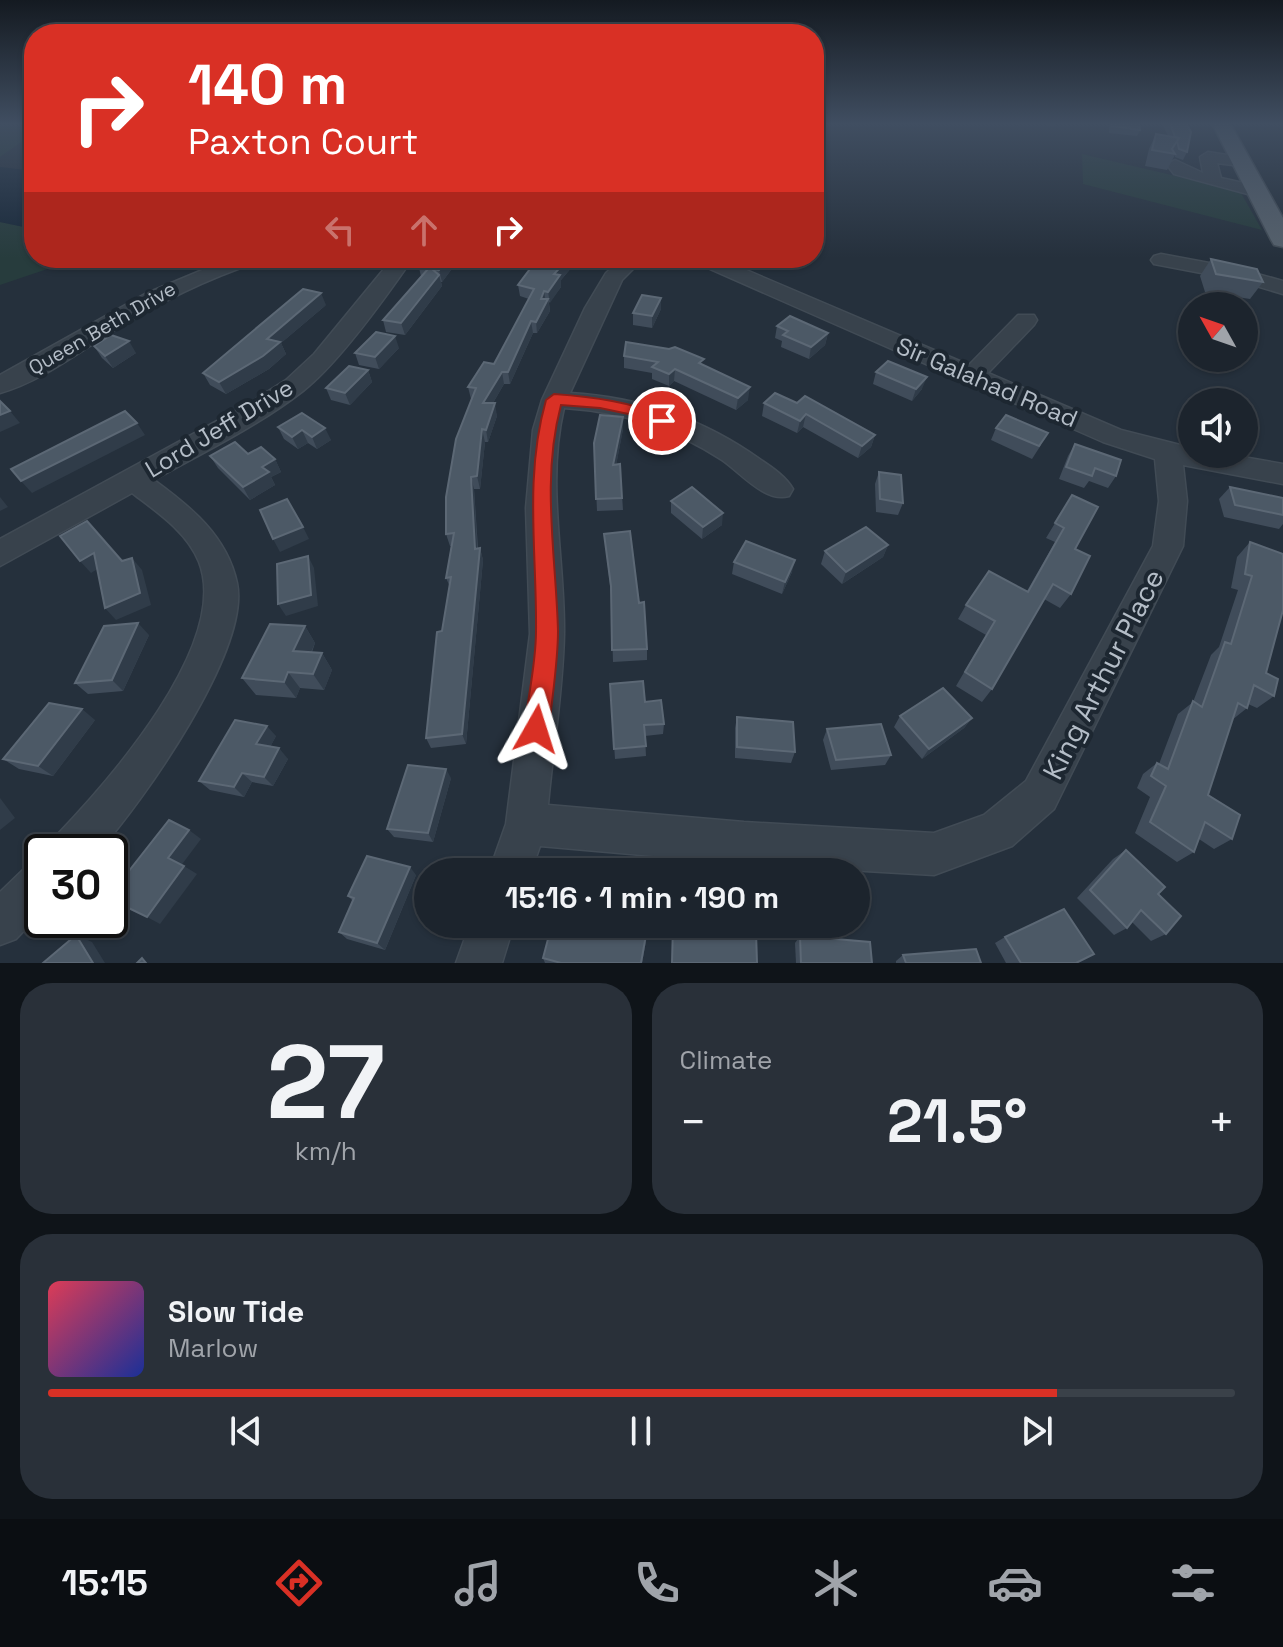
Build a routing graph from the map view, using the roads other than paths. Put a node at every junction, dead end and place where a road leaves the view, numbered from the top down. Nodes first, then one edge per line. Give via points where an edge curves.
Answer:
1 (1193, 168) edge
2 (1193, 168) edge
3 (1243, 168) edge
4 (1190, 170) junction
5 (1258, 197) junction
6 (1283, 209) edge
7 (1283, 240) edge
8 (1161, 260) dead end
9 (218, 268) edge
10 (395, 268) edge
11 (623, 268) edge
12 (724, 268) edge
13 (1283, 288) edge
14 (1026, 320) dead end
15 (972, 376) junction
16 (0, 385) edge
17 (554, 400) junction
18 (1168, 453) junction
19 (1283, 474) edge
20 (134, 479) junction
21 (779, 489) dead end
22 (0, 554) edge
23 (526, 824) junction
24 (88, 834) edge
25 (515, 858) edge
26 (24, 899) edge
27 (0, 923) edge
28 (487, 938) edge
29 (479, 963) edge

1 - 4 street
2 - 4 street
3 - 5 main road
4 - 5 street
5 - 6 street
5 - 7 main road
8 - 13 street
9 - 16 street, Queen Beth Drive via 158,293
10 - 20 street, Lord Jeff Drive via 295,385
11 - 17 street via 613,277
12 - 15 street, Sir Galahad Road
14 - 15 street
15 - 18 street, Sir Galahad Road via 1112,436
17 - 21 street via 637,410 755,468
17 - 23 street via 546,430 540,508 547,634
18 - 19 street, Sir Galahad Road
18 - 23 street, King Arthur Place via 1173,501 1168,546 1040,795 997,831 934,854
20 - 22 street, Lord Jeff Drive
20 - 24 street via 199,533 222,589 203,658 156,746
23 - 25 street
26 - 27 street
28 - 29 street

